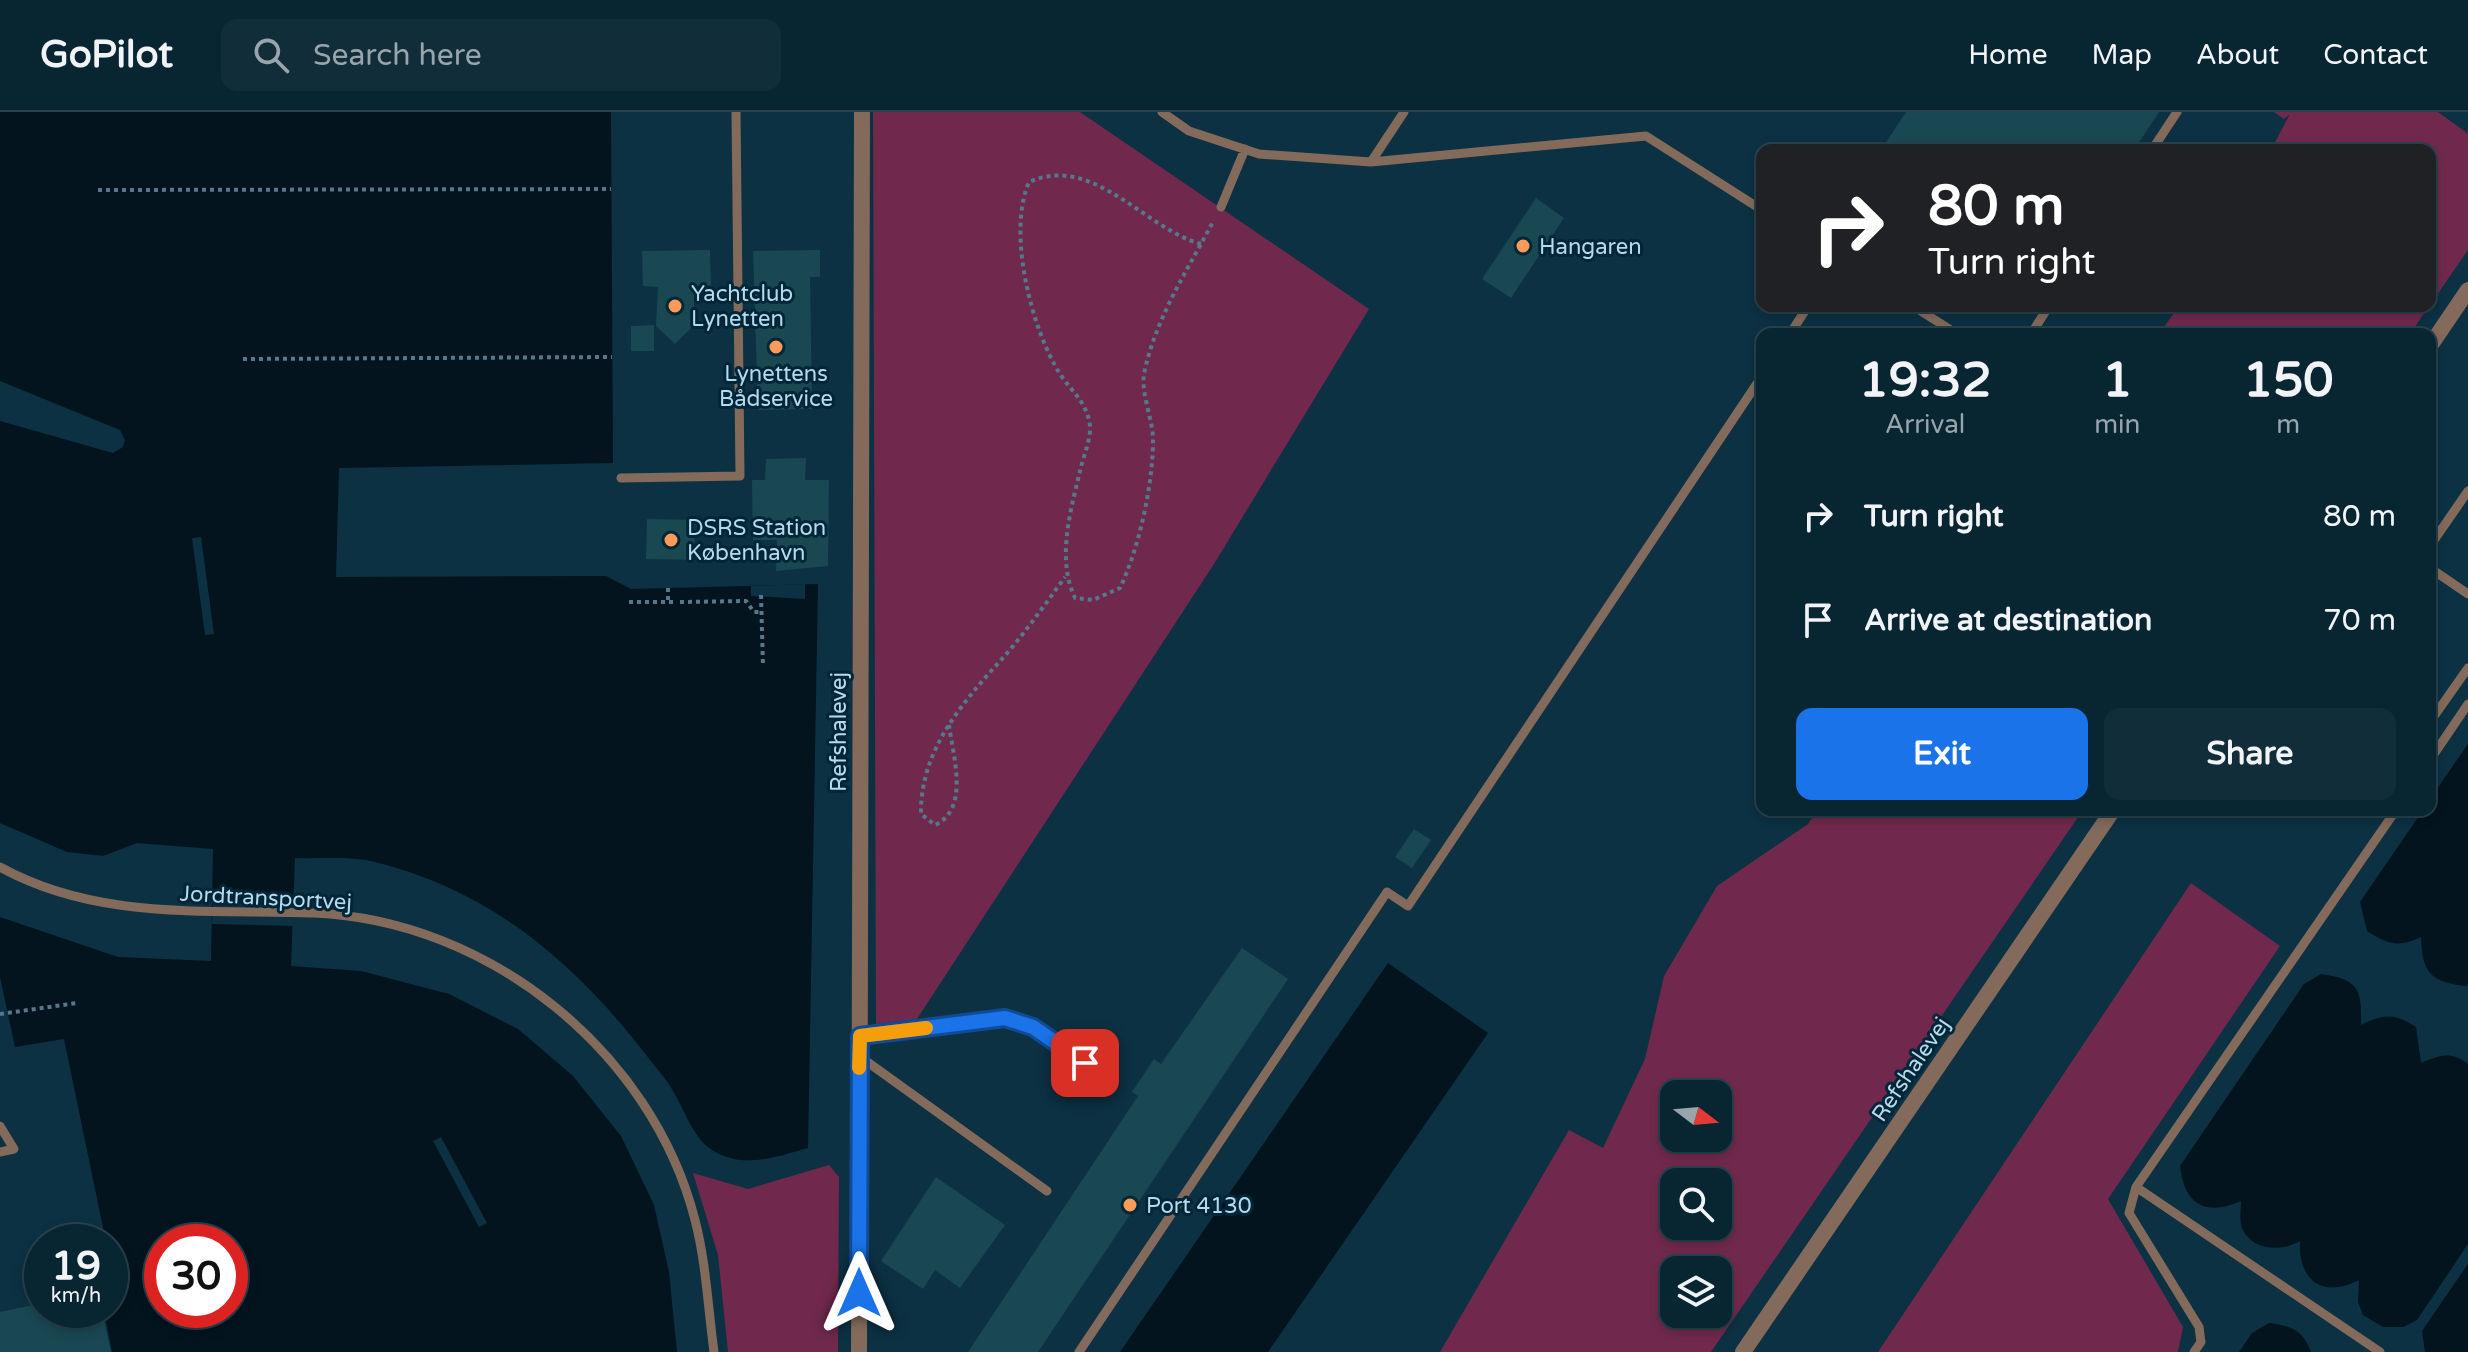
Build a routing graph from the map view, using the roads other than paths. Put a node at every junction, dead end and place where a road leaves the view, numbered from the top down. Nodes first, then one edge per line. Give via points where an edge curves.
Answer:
1 (736, 112) edge
2 (862, 112) edge
3 (1162, 112) edge
4 (1404, 112) edge
5 (2177, 112) edge
6 (2156, 144) edge
7 (1245, 149) junction
8 (1371, 162) junction
9 (1756, 206) edge
10 (1221, 207) road end
11 (2468, 290) edge
12 (1922, 312) edge
13 (1948, 328) edge
14 (2436, 337) edge
15 (1756, 385) edge
16 (621, 478) dead end
17 (2468, 491) edge
18 (2436, 537) edge
19 (2436, 572) edge
20 (2468, 594) edge
21 (2468, 668) edge
22 (2468, 704) edge
23 (2436, 713) edge
24 (2436, 751) edge
25 (2109, 816) edge
26 (2392, 816) edge
27 (0, 867) edge
28 (860, 1036) junction
29 (859, 1056) junction
30 (1112, 1081) dead end
31 (0, 1126) edge
32 (0, 1152) edge
33 (2136, 1187) junction
34 (1047, 1191) dead end
35 (714, 1352) edge
36 (859, 1352) edge
37 (1079, 1352) edge
38 (1743, 1352) edge
39 (2194, 1352) edge
40 (2380, 1352) edge

1 - 16 lane via 740,476
2 - 28 street, Refshalevej
3 - 7 lane via 1189,131
4 - 8 lane
5 - 6 lane
7 - 8 lane
7 - 10 lane
8 - 9 lane via 1646,136
11 - 14 street
12 - 13 lane
15 - 37 lane via 1408,906 1387,892
17 - 18 lane
19 - 20 lane
21 - 23 lane
22 - 24 lane
25 - 38 street, Refshalevej
26 - 33 lane
27 - 35 lane, Jordtransportvej via 34,886 99,904 358,918 423,933 483,958 535,990 588,1036 648,1110 695,1220
28 - 29 street, Refshalevej
28 - 30 lane via 1005,1018 1033,1027
29 - 34 lane
29 - 36 street, Refshalevej
31 - 32 lane via 14,1149
33 - 39 lane via 2129,1213 2199,1327 2201,1342
33 - 40 lane

